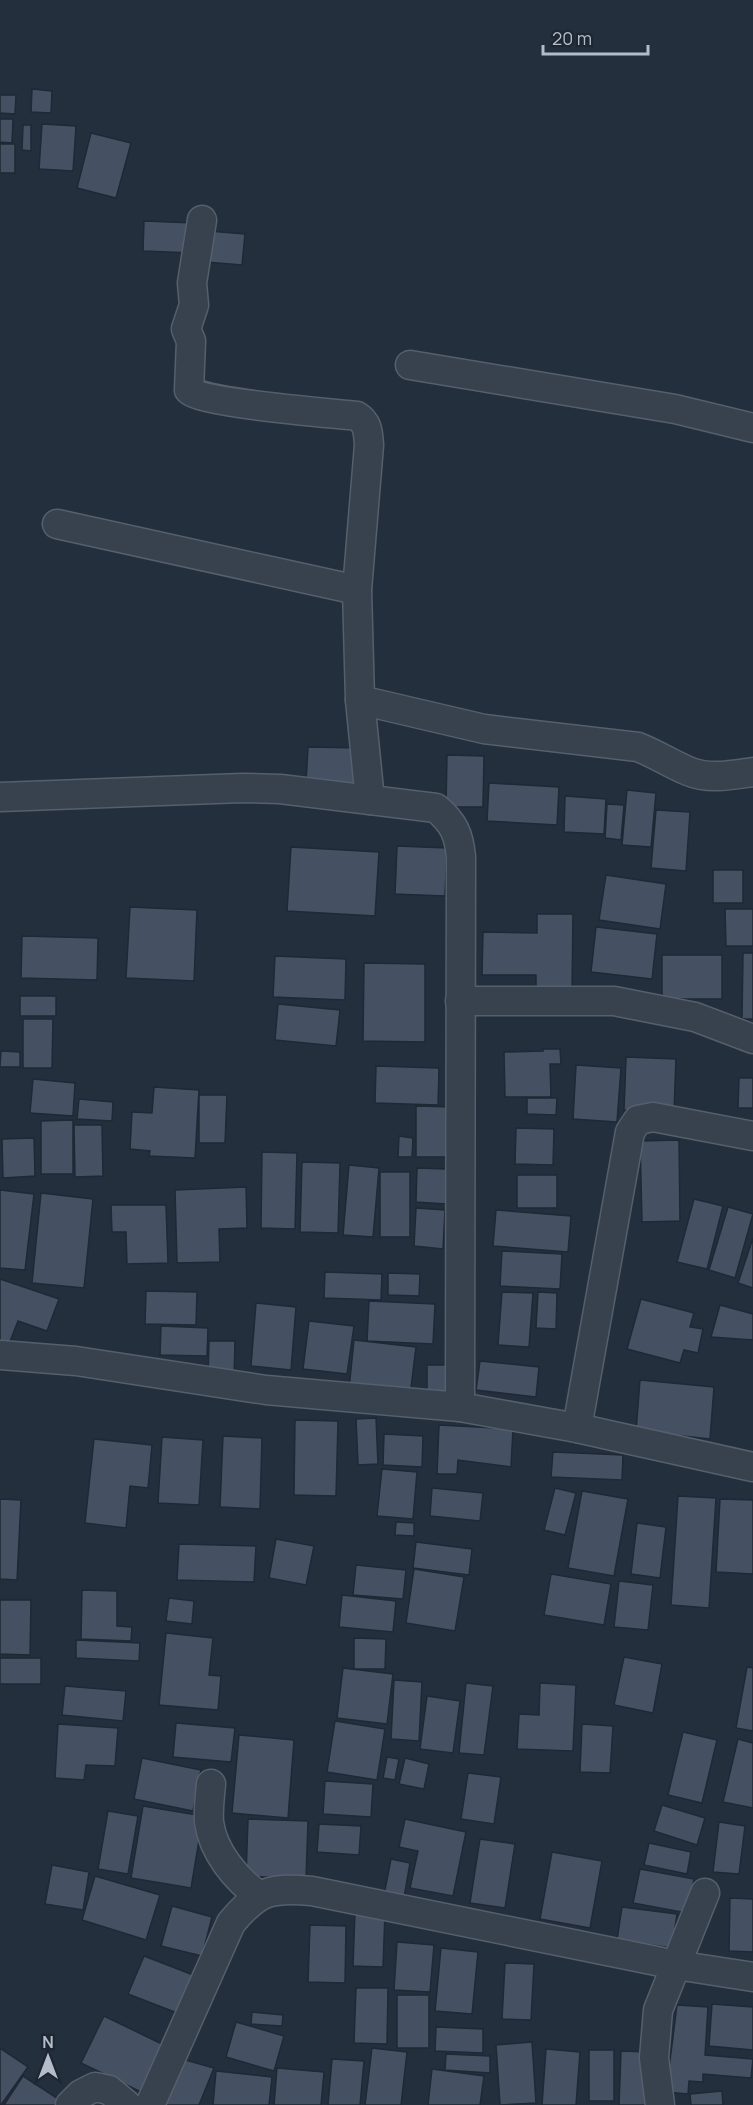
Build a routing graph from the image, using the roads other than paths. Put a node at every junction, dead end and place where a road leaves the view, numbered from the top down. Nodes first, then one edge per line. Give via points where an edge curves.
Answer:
1 (202, 220) dead end
2 (410, 365) dead end
3 (753, 428) edge
4 (57, 524) dead end
5 (357, 590) junction
6 (360, 700) junction
7 (753, 772) edge
8 (0, 797) edge
9 (370, 800) junction
10 (460, 1001) junction
11 (753, 1039) edge
12 (753, 1136) edge
13 (0, 1355) edge
14 (460, 1407) junction
15 (578, 1428) junction
16 (753, 1467) edge
17 (211, 1784) dead end
18 (705, 1893) dead end
19 (259, 1896) junction
20 (676, 1965) junction
21 (753, 1977) edge
22 (70, 2105) edge
23 (127, 2105) edge
24 (150, 2105) edge
25 (660, 2105) edge

1 - 5 street via 192,283 194,305 186,328 191,341 189,390 197,396 357,416 363,420 369,445
2 - 3 street via 675,409
4 - 5 street
5 - 6 street
6 - 7 street via 484,729 638,747 691,773 716,777
6 - 9 street
8 - 9 street via 242,788
9 - 10 street via 436,808 458,834
10 - 11 street via 614,1001 695,1017
10 - 14 street
12 - 15 street via 653,1117 638,1120 630,1132
13 - 14 street via 76,1361 266,1390
14 - 15 street
15 - 16 street
17 - 19 street via 209,1822 214,1841 240,1882
18 - 20 street
19 - 20 street via 266,1891 286,1889 312,1891
19 - 24 street via 231,1923
20 - 21 street
20 - 25 street via 658,2010 654,2037
22 - 23 street via 95,2087 109,2090

